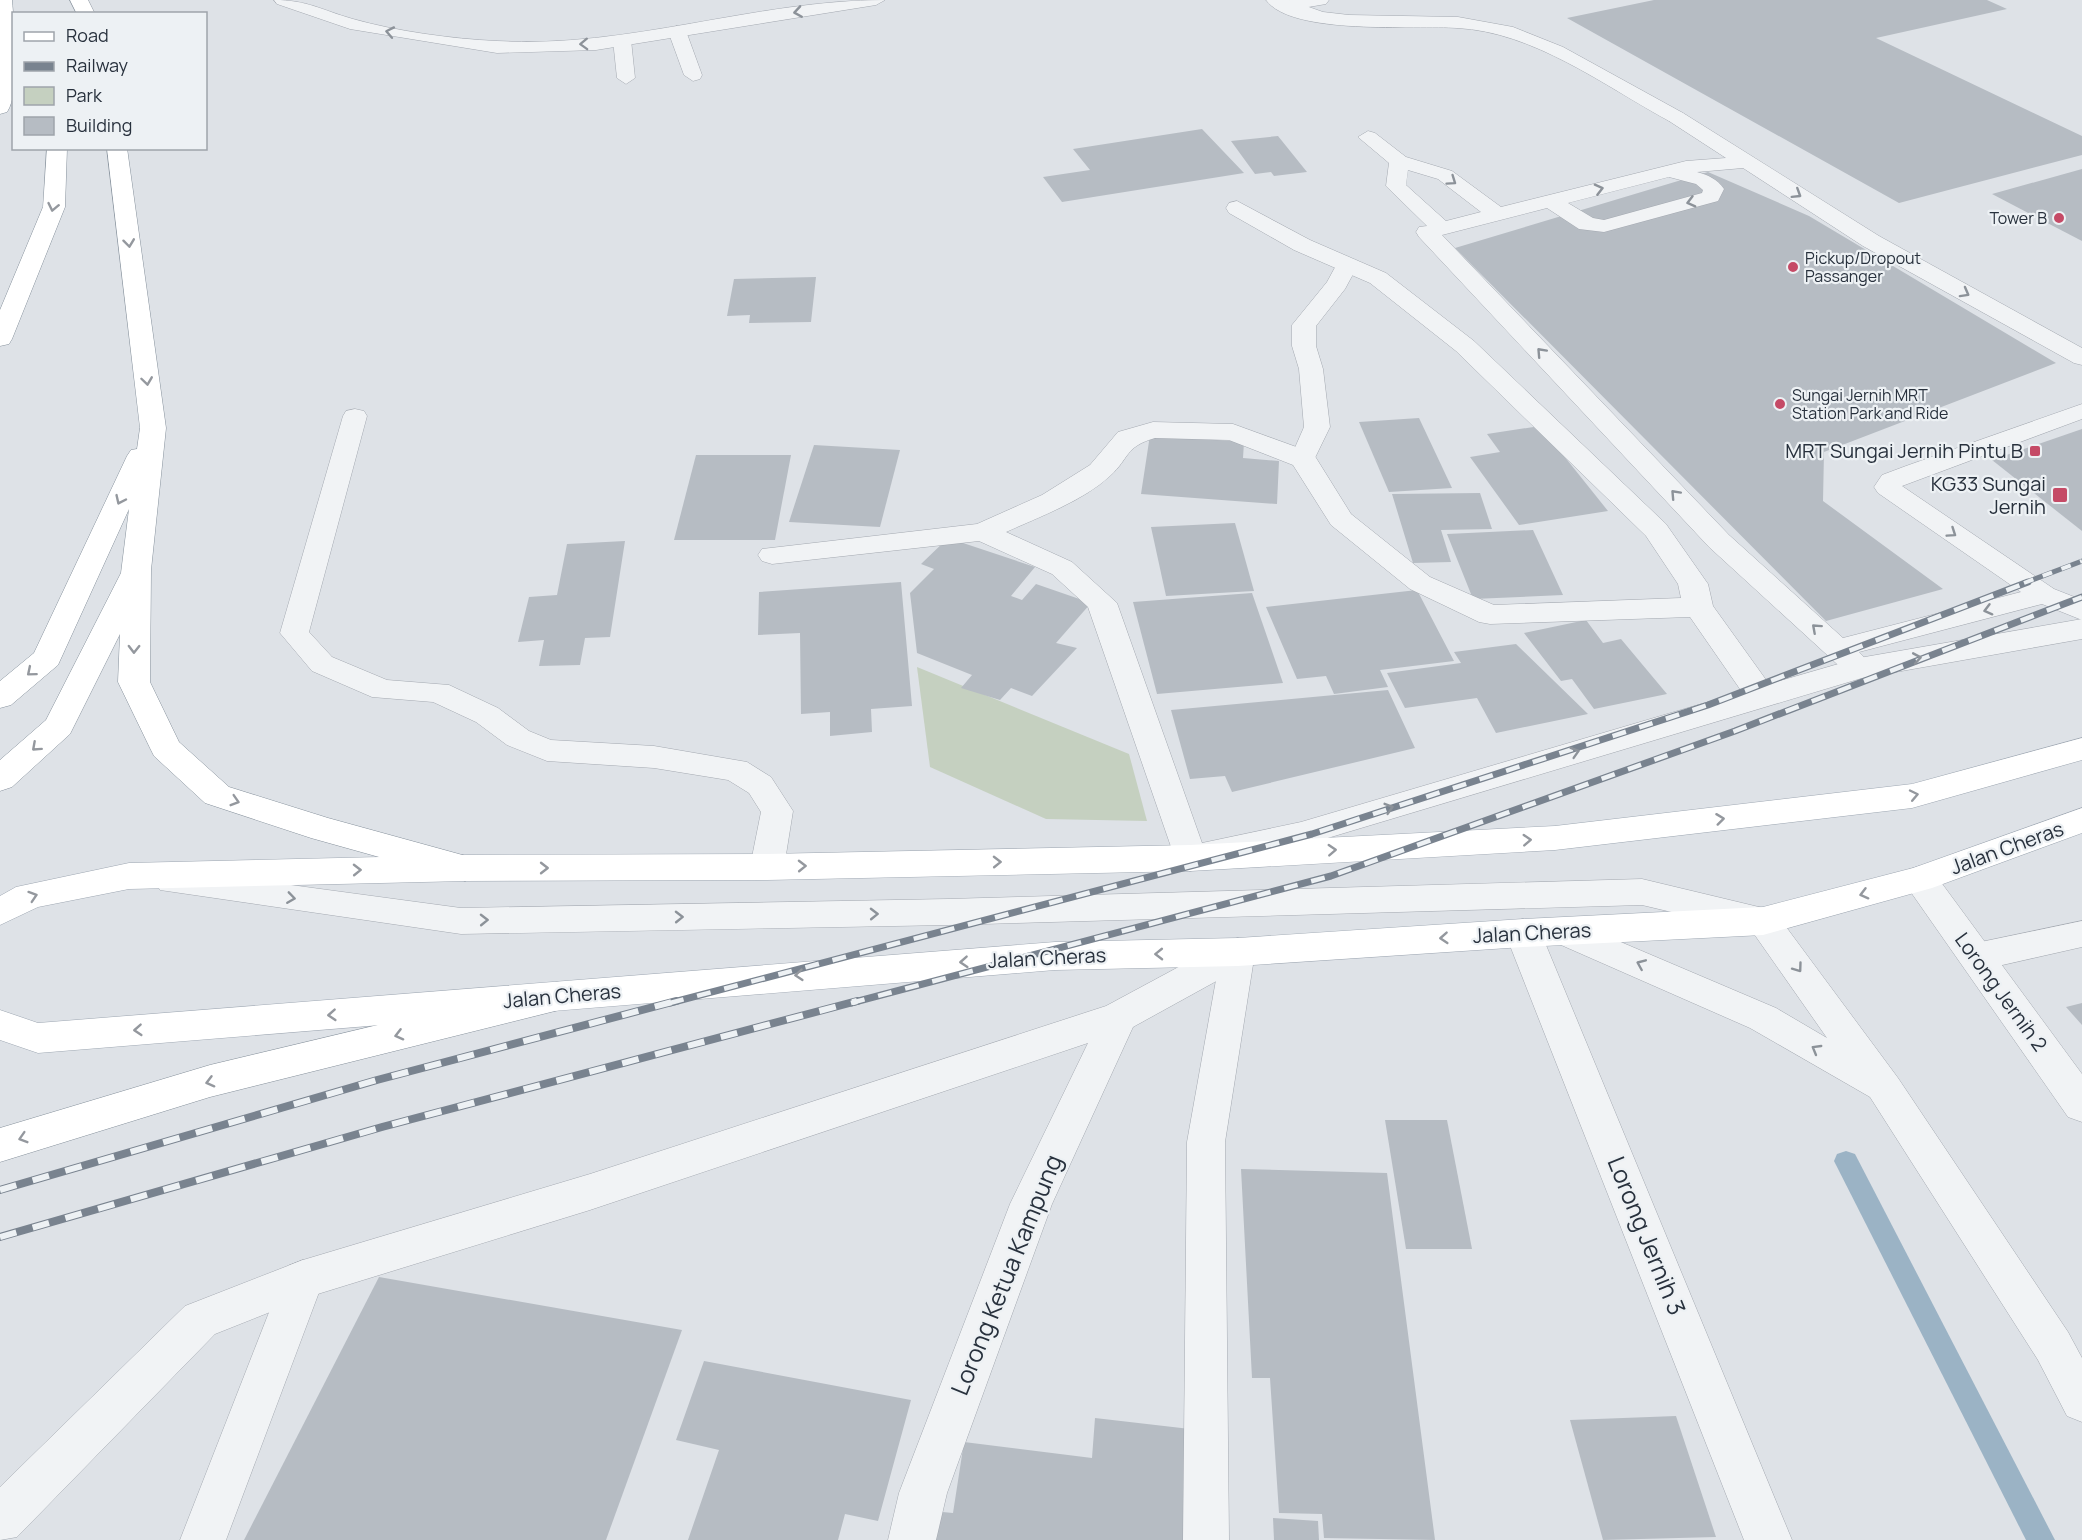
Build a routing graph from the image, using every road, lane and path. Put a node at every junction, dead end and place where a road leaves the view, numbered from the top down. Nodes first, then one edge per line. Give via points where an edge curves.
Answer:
1 (3, 0) edge
2 (283, 0) edge
3 (876, 0) edge
4 (1320, 0) edge
5 (1280, 3) edge
6 (677, 31) junction
7 (622, 40) junction
8 (693, 75) dead end
9 (626, 78) dead end
10 (0, 108) edge
11 (1676, 117) junction
12 (1368, 137) dead end
13 (57, 150) edge
14 (117, 150) edge
15 (1680, 157) junction
16 (1400, 161) junction
17 (1748, 162) junction
18 (1550, 201) junction
19 (1237, 208) dead end
20 (1497, 214) junction
21 (1442, 228) junction
22 (1347, 265) junction
23 (0, 339) edge
24 (2082, 358) edge
25 (2082, 411) edge
26 (355, 416) dead end
27 (153, 428) junction
28 (1303, 459) junction
29 (983, 532) junction
30 (772, 555) dead end
31 (136, 570) junction
32 (2044, 595) junction
33 (1698, 607) junction
34 (2082, 611) edge
35 (2082, 629) edge
36 (1849, 658) junction
37 (1761, 696) junction
38 (0, 698) edge
39 (2082, 749) edge
40 (0, 779) edge
41 (2082, 820) edge
42 (1190, 858) junction
43 (767, 867) junction
44 (465, 868) junction
45 (129, 876) junction
46 (1920, 879) junction
47 (0, 912) edge
48 (1763, 921) junction
49 (1564, 932) junction
50 (1523, 933) junction
51 (2082, 934) edge
52 (1238, 952) junction
53 (1976, 957) junction
54 (558, 997) junction
55 (1119, 1017) junction
56 (0, 1024) edge
57 (1885, 1089) junction
58 (2082, 1105) edge
59 (0, 1145) edge
60 (303, 1279) junction
61 (2082, 1401) edge
62 (0, 1520) edge
63 (203, 1540) edge
64 (912, 1540) edge
65 (1206, 1540) edge
66 (1768, 1540) edge

1 - 10 main road via 8,71
7 -> 2 street via 497,47 420,38 350,24
3 -> 6 street
4 - 5 lane
5 - 11 street via 1317,15 1360,21 1436,20 1484,25 1535,41
6 - 7 street
6 - 8 lane
7 - 9 lane
11 - 15 lane
11 - 17 lane
12 - 16 lane
13 -> 23 main road via 54,207
14 -> 27 main road
15 - 17 lane
18 -> 15 lane
15 -> 18 lane via 1714,189 1711,197 1604,226 1587,224
16 -> 20 lane via 1445,175
16 - 21 lane via 1396,186
17 -> 24 lane via 1864,243 1992,317
18 - 20 lane
19 - 22 street
20 - 21 lane
36 -> 21 lane via 1719,541 1427,232
22 - 28 lane via 1304,325 1317,427
22 - 33 street via 1378,278 1465,346 1656,530 1693,584
25 -> 32 lane via 1909,473 1887,487
26 - 43 lane via 294,633 322,664 383,690 438,692 488,716 518,738 547,750 654,757 736,770 760,785 777,811
27 - 31 main road
27 -> 38 main road via 48,658
28 - 29 street via 1233,432 1153,430 1127,438 1100,471 1052,501
28 - 33 street via 1341,519 1420,584 1490,615
29 - 30 street
29 - 42 street via 1062,568 1102,603
31 -> 40 main road via 59,726
31 -> 44 main road via 134,682 165,748 217,795
32 - 34 lane
32 -> 36 lane
33 - 37 street
36 -> 35 street
36 - 37 street
42 -> 37 street via 1301,834
42 -> 39 main road via 1555,838 1912,796
41 - 46 main road, Jalan Cheras
43 -> 42 main road
44 -> 43 main road
45 -> 44 main road
47 -> 45 main road via 29,896
45 -> 48 lane via 461,921 1642,892
46 -> 48 main road, Jalan Cheras
46 - 53 street, Lorong Jernih 2
48 - 49 main road, Jalan Cheras
48 -> 57 lane
49 - 50 main road, Jalan Cheras
57 -> 49 lane via 1763,1018
50 -> 52 main road, Jalan Cheras
50 - 66 street, Lorong Jernih 3
51 - 53 lane
52 -> 54 main road, Jalan Cheras via 1055,956
52 - 55 street
52 - 65 lane via 1206,1142
53 - 58 street, Lorong Jernih 2
54 -> 56 main road, Jalan Cheras via 38,1038
54 -> 59 main road via 210,1081
55 - 60 street via 601,1188
55 - 64 street, Lorong Ketua Kampung via 1031,1204 923,1493
57 - 61 lane via 2053,1346
60 - 62 street via 200,1320
60 - 63 lane

